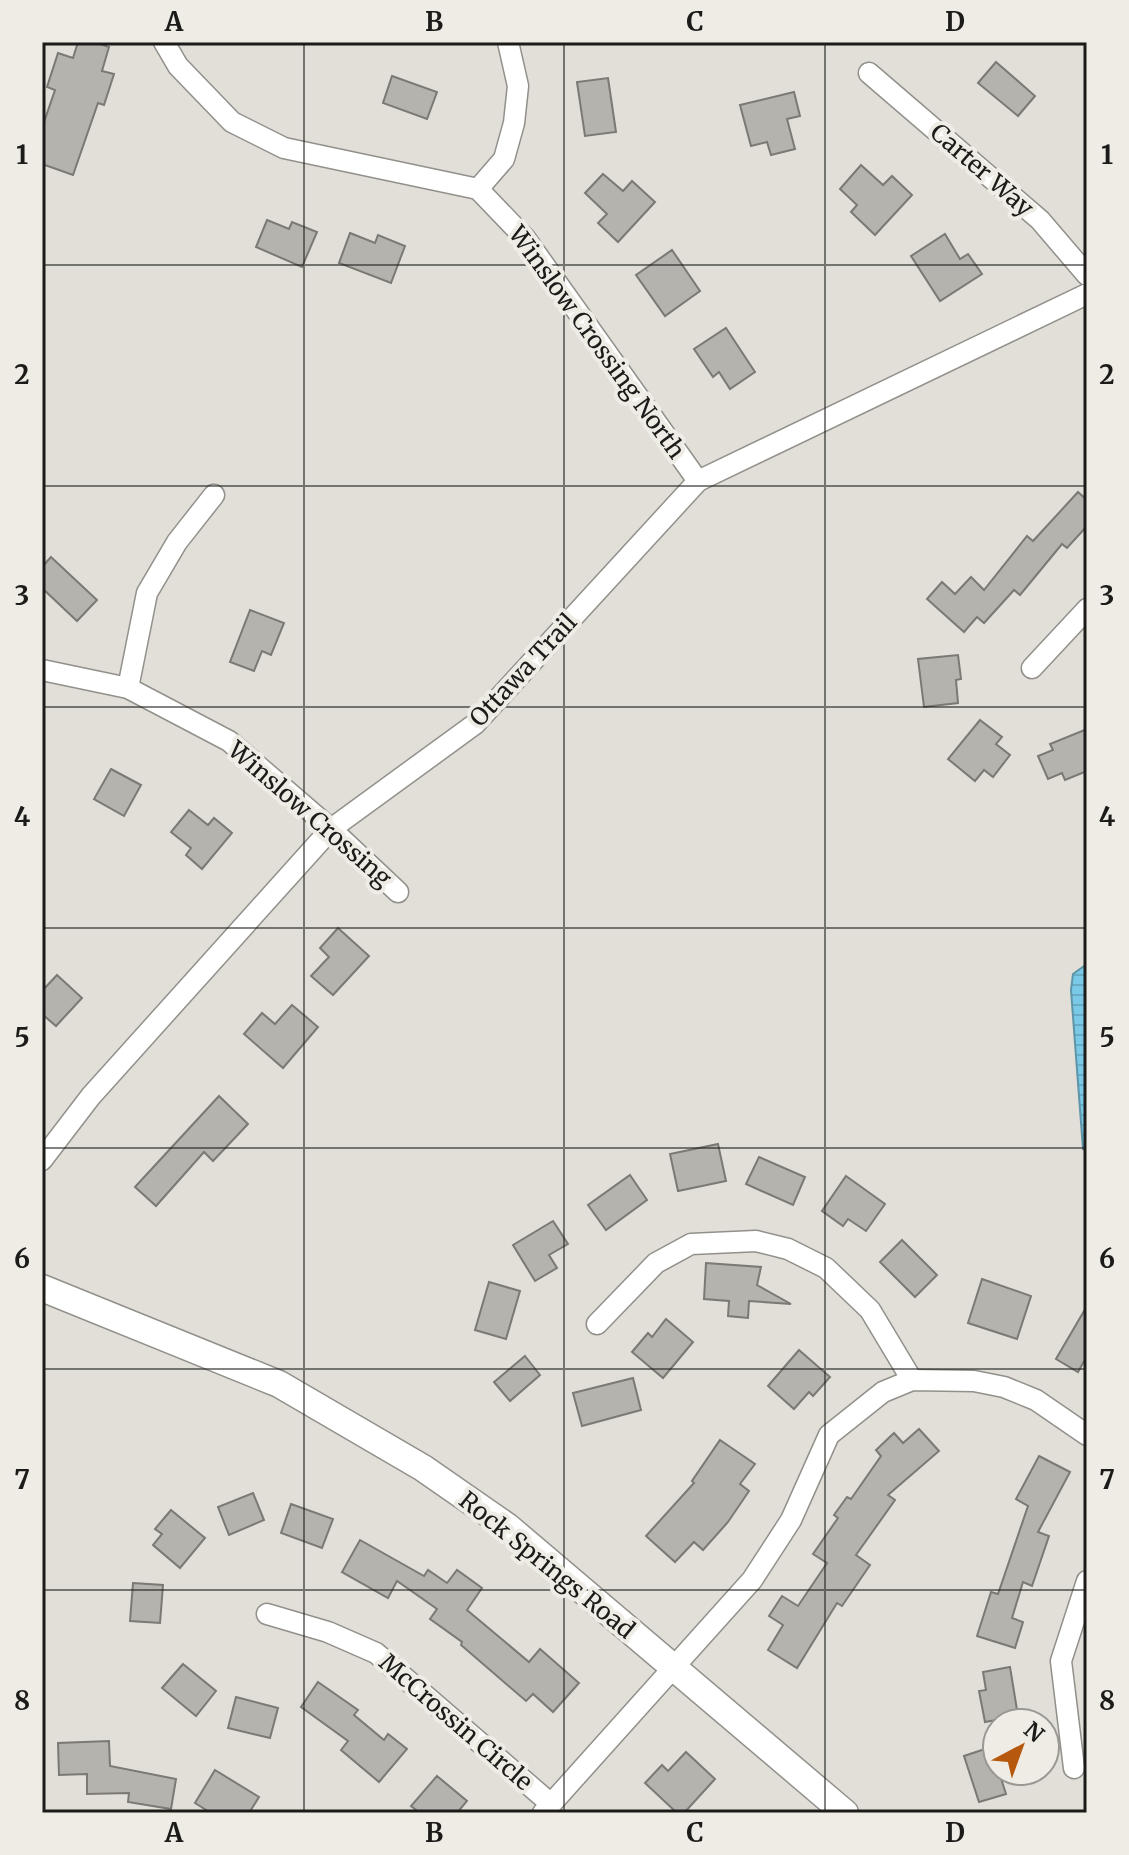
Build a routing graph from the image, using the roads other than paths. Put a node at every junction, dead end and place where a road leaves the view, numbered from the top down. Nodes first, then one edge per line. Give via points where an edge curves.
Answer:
1 (164, 42) edge
2 (508, 42) edge
3 (869, 73) dead end
4 (478, 189) junction
5 (1087, 275) edge
6 (1087, 294) edge
7 (698, 481) junction
8 (214, 495) dead end
9 (1087, 609) edge
10 (1032, 668) dead end
11 (42, 670) edge
12 (128, 688) junction
13 (331, 829) junction
14 (398, 892) dead end
15 (42, 1160) edge
16 (42, 1288) edge
17 (597, 1324) dead end
18 (912, 1380) junction
19 (1087, 1435) edge
20 (1087, 1581) edge
21 (267, 1614) dead end
22 (673, 1668) junction
23 (1074, 1768) dead end
24 (547, 1808) edge
25 (845, 1813) edge

1 - 4 street via 178,66 232,122 284,148
2 - 4 street via 518,86 514,123 504,159
3 - 5 street, Carter Way via 1040,220
4 - 7 street, Winslow Crossing North via 525,238
6 - 7 street, Ottawa Trail
7 - 13 street, Ottawa Trail via 475,724
8 - 12 street via 177,542 147,593
9 - 10 street
11 - 12 street, Winslow Crossing
12 - 13 street, Winslow Crossing via 229,741
13 - 14 street, Winslow Crossing
13 - 15 street, Ottawa Trail via 91,1096
16 - 22 street, Rock Springs Road via 279,1384 423,1468 508,1527
17 - 18 street via 656,1263 691,1244 756,1241 788,1249 826,1268 870,1310
18 - 19 street via 1004,1387 1036,1400
18 - 22 street via 883,1392 829,1435 791,1520 752,1580
20 - 23 street via 1061,1661
21 - 24 street, McCrossin Circle via 376,1653
22 - 24 street
22 - 25 street, Rock Springs Road

